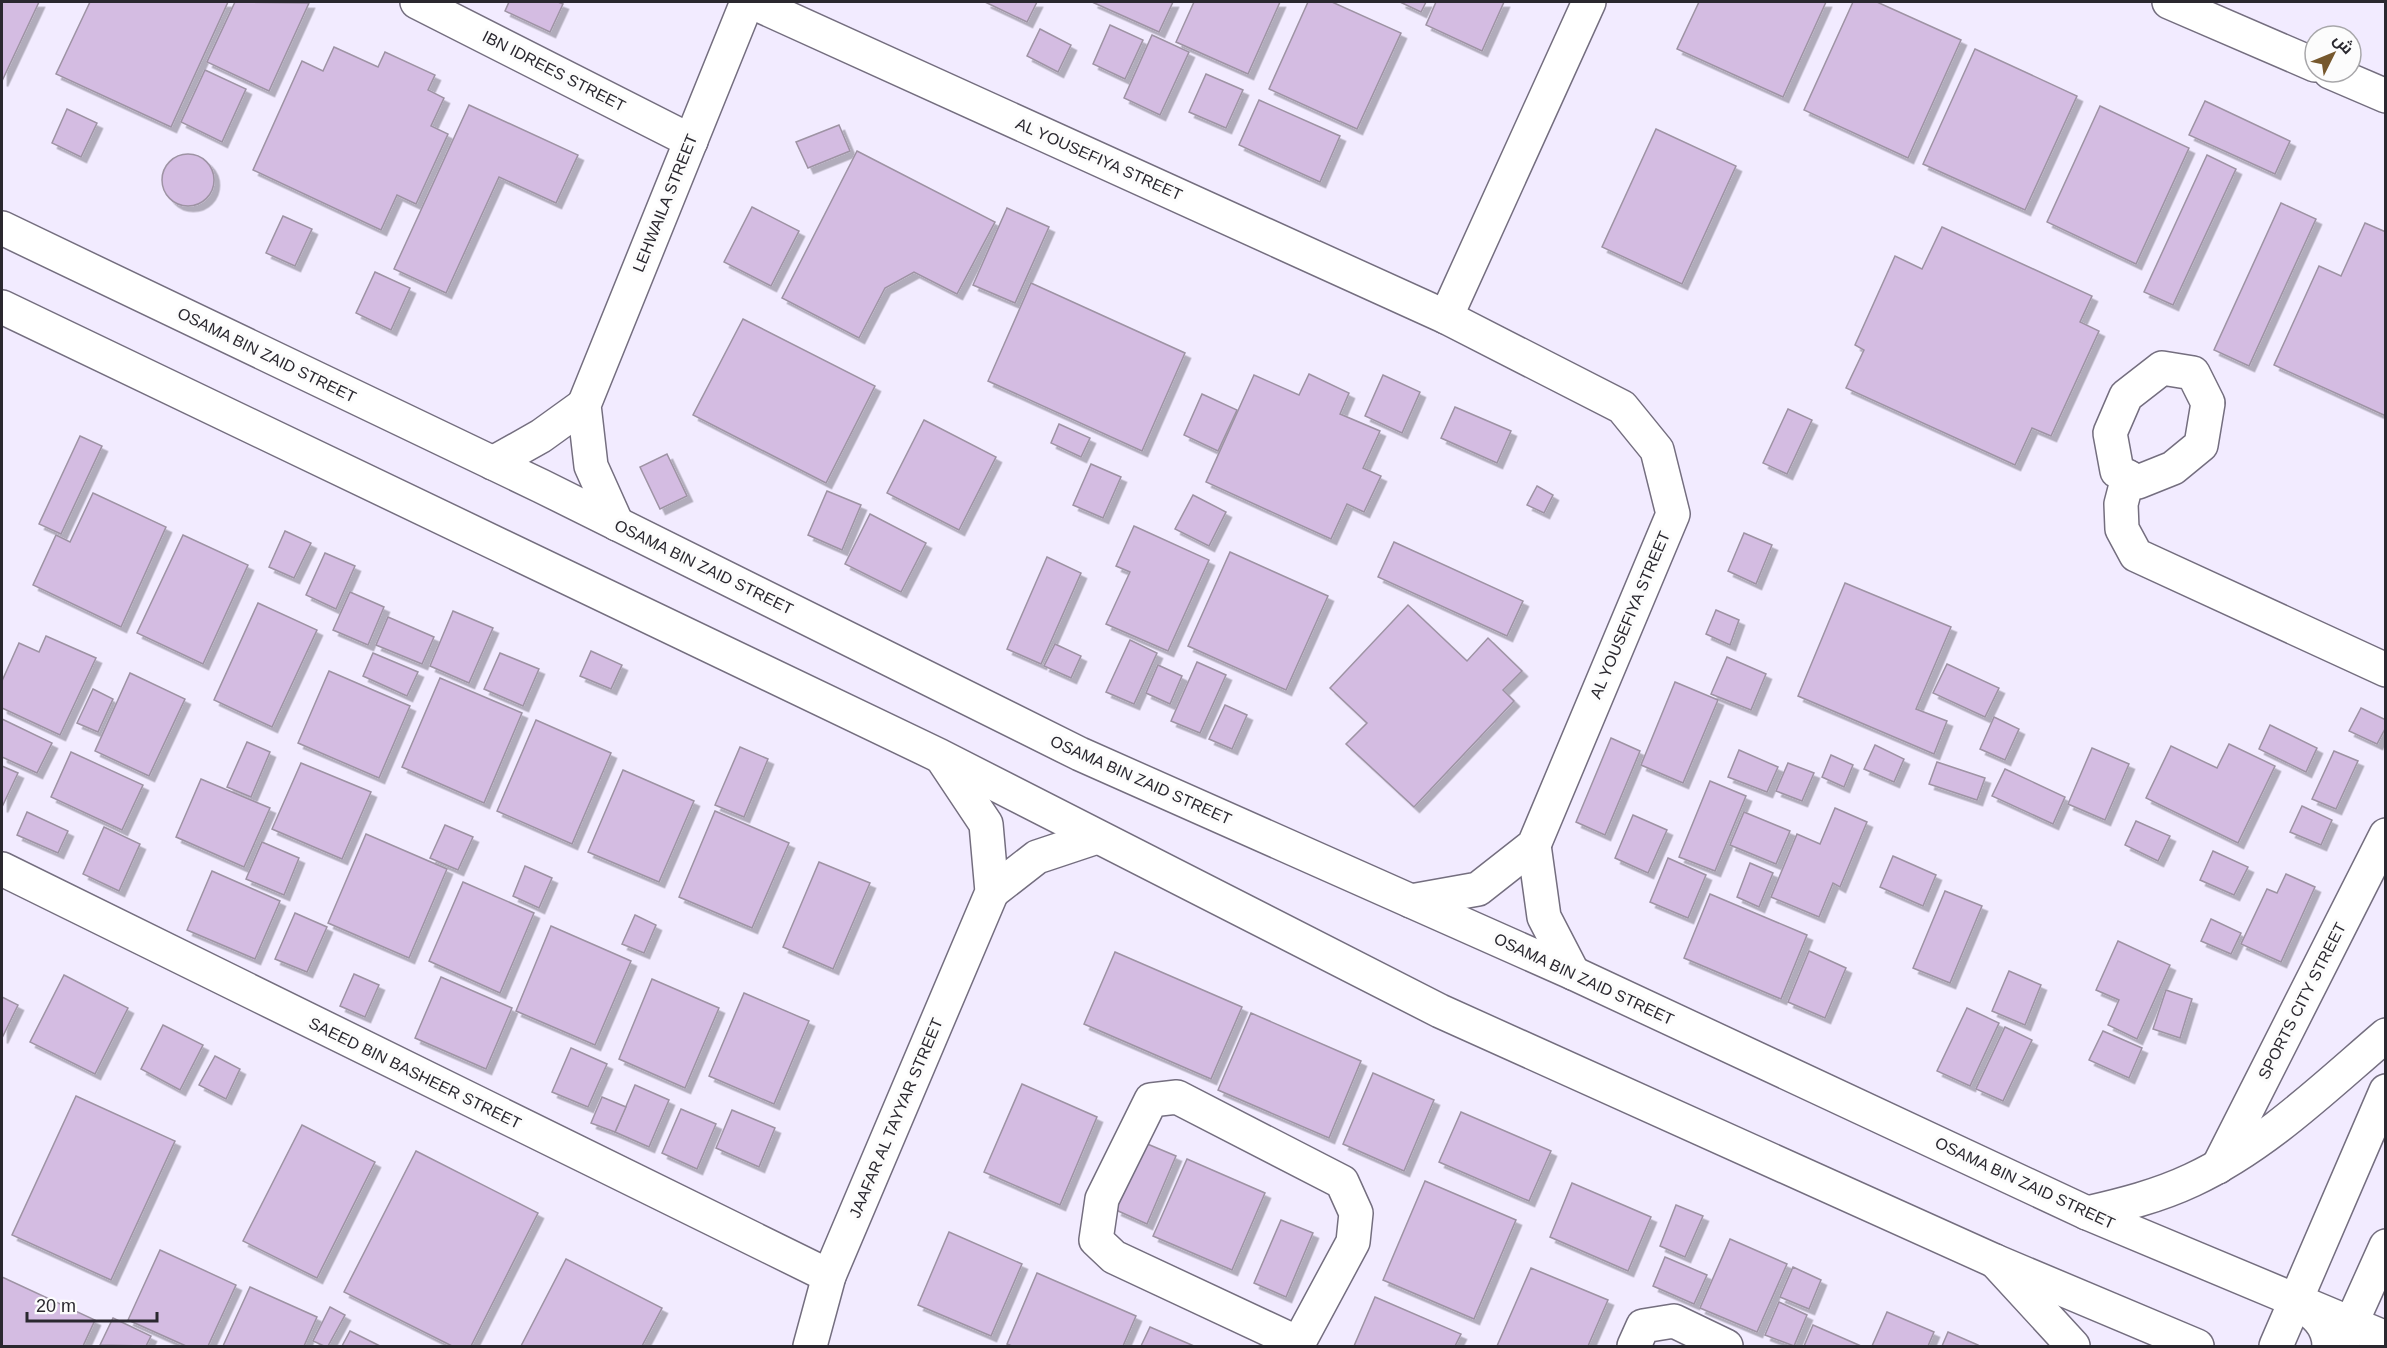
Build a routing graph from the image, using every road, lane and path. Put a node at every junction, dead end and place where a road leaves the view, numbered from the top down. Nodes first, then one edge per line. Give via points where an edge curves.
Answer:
1 (417, 2) edge
2 (747, 2) edge
3 (752, 2) edge
4 (1589, 2) edge
5 (2169, 2) edge
6 (2303, 60) edge
7 (2358, 84) edge
8 (2385, 96) edge
9 (691, 141) junction
10 (2, 228) edge
11 (2, 307) edge
12 (1446, 317) junction
13 (584, 405) junction
14 (493, 463) junction
15 (2128, 477) dead end
16 (617, 524) junction
17 (2385, 670) edge
18 (940, 756) junction
19 (2385, 835) edge
20 (1097, 837) junction
21 (1534, 845) junction
22 (2, 869) edge
23 (992, 892) junction
24 (1411, 901) junction
25 (1573, 973) junction
26 (2385, 1035) edge
27 (2385, 1091) edge
28 (2218, 1167) junction
29 (2087, 1213) junction
30 (2385, 1246) edge
31 (1995, 1261) junction
32 (829, 1276) junction
33 (2295, 1300) junction
34 (2347, 1335) edge
35 (2385, 1338) edge
36 (1298, 1345) edge
37 (810, 1347) edge
38 (1634, 1347) edge
39 (1726, 1347) edge
40 (2073, 1347) edge
41 (2197, 1347) edge
42 (2276, 1347) edge
43 (2329, 1347) edge

1 - 9 street, IBN IDREES STREET
2 - 9 street, LEHWAILA STREET
3 - 12 street, AL YOUSEFIYA STREET
4 - 12 street
5 - 6 street
7 - 8 street
9 - 13 street, LEHWAILA STREET
10 - 14 street, OSAMA BIN ZAID STREET
11 - 18 street
12 - 21 street, AL YOUSEFIYA STREET via 1622,407 1657,450 1673,514
13 - 14 street via 541,436
13 - 16 street, LEHWAILA STREET via 591,466
14 - 16 street, OSAMA BIN ZAID STREET
15 - 17 street via 2121,504 2122,529 2136,555
16 - 24 street, OSAMA BIN ZAID STREET via 1080,754
18 - 20 street
18 - 23 street, JAAFAR AL TAYYAR STREET via 986,824
19 - 28 street, SPORTS CITY STREET
20 - 23 street, JAAFAR AL TAYYAR STREET via 1037,857
20 - 31 street via 1440,1011
21 - 24 street, AL YOUSEFIYA STREET via 1478,889
21 - 25 street via 1544,917
22 - 32 street, SAEED BIN BASHEER STREET
23 - 32 street, JAAFAR AL TAYYAR STREET
24 - 25 street, OSAMA BIN ZAID STREET
25 - 29 street, OSAMA BIN ZAID STREET
26 - 28 street via 2281,1123
27 - 33 street
28 - 29 street via 2169,1190
29 - 33 street, OSAMA BIN ZAID STREET
30 - 34 street
31 - 40 street
31 - 41 street
32 - 37 street, JAAFAR AL TAYYAR STREET
33 - 34 street, OSAMA BIN ZAID STREET
33 - 42 street
33 - 43 street via 2320,1321
34 - 35 street, OSAMA BIN ZAID STREET
36 - 36 street via 1353,1242 1356,1213 1342,1182 1178,1097 1151,1100 1102,1199 1096,1240 1114,1257
38 - 39 street via 1643,1326 1674,1321

